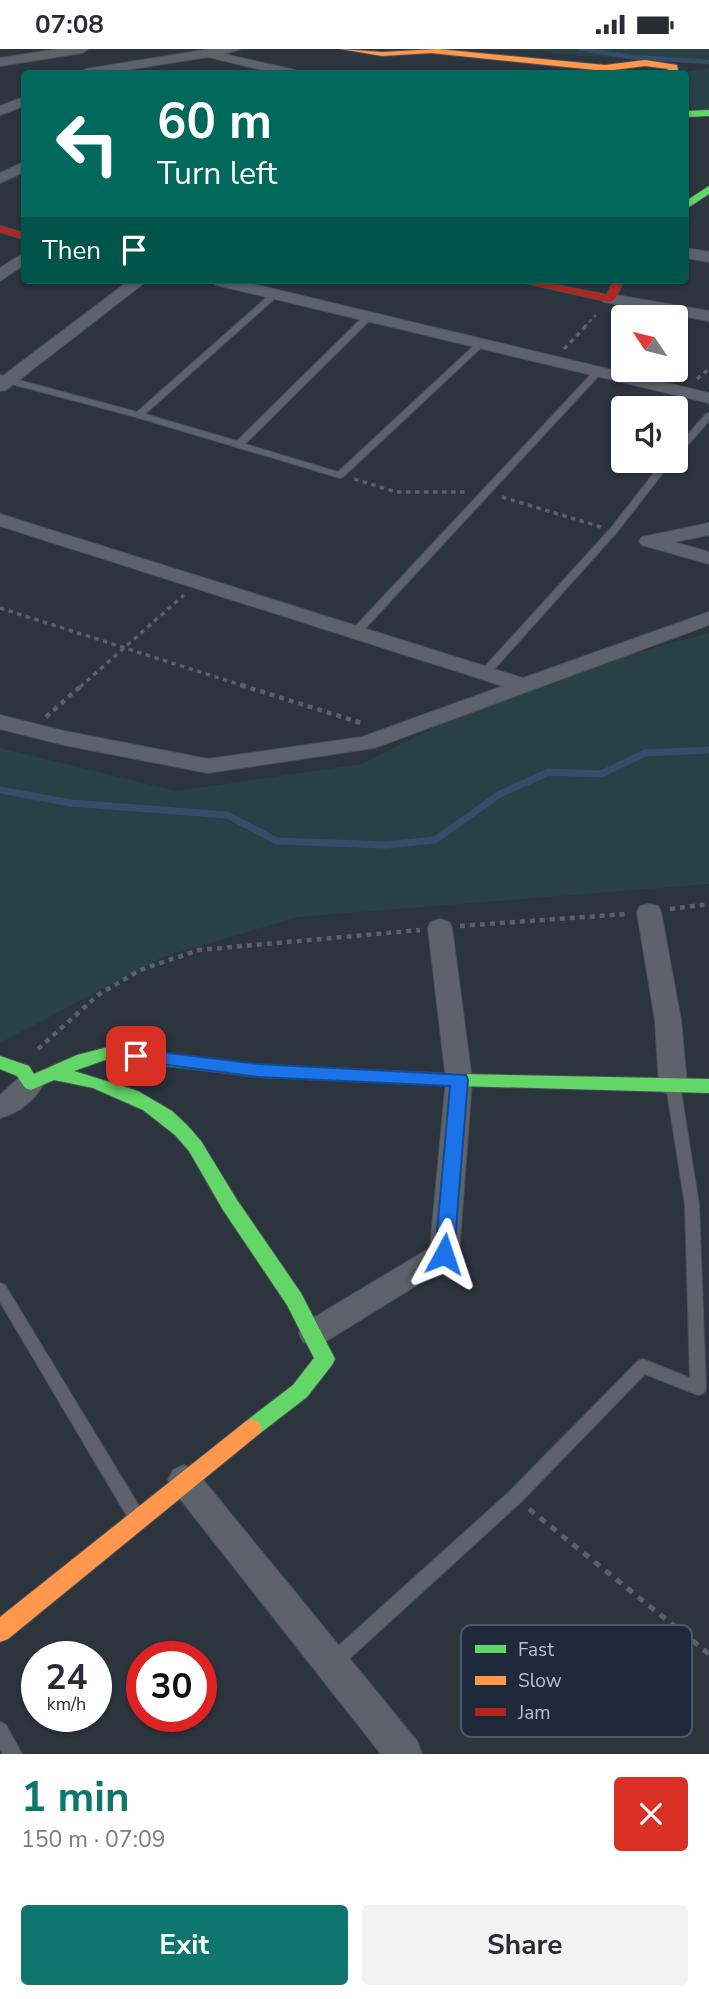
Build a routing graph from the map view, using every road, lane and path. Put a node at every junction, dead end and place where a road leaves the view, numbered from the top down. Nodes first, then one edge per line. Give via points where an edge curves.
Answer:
1 (82, 49) edge
2 (234, 49) edge
3 (345, 49) edge
4 (68, 50) edge
5 (200, 53) junction
6 (0, 62) edge
7 (131, 65) junction
8 (103, 70) edge
9 (155, 70) edge
10 (276, 70) edge
11 (674, 70) edge
12 (21, 102) edge
13 (0, 112) edge
14 (709, 113) edge
15 (689, 114) edge
16 (21, 117) edge
17 (21, 168) edge
18 (0, 179) edge
19 (709, 189) edge
20 (694, 201) edge
21 (0, 229) edge
22 (21, 235) edge
23 (689, 254) edge
24 (709, 257) edge
25 (21, 260) edge
26 (0, 276) edge
27 (135, 284) edge
28 (235, 284) edge
29 (537, 284) edge
30 (617, 284) edge
31 (277, 293) junction
32 (610, 299) junction
33 (369, 316) junction
34 (709, 316) edge
35 (482, 343) junction
36 (553, 360) junction
37 (599, 371) junction
38 (3, 382) edge
39 (709, 398) edge
40 (139, 415) junction
41 (709, 416) edge
42 (688, 440) edge
43 (238, 445) junction
44 (659, 473) edge
45 (340, 475) junction
46 (486, 492) junction
47 (0, 520) edge
48 (709, 529) edge
49 (614, 530) junction
50 (709, 558) edge
51 (198, 582) junction
52 (0, 608) edge
53 (709, 618) edge
54 (356, 632) junction
55 (124, 647) junction
56 (485, 673) junction
57 (523, 685) junction
58 (0, 722) edge
59 (32, 730) junction
60 (391, 733) junction
61 (709, 904) edge
62 (649, 912) junction
63 (440, 928) junction
64 (0, 1062) edge
65 (34, 1074) junction
66 (459, 1080) junction
67 (673, 1085) junction
68 (709, 1086) edge
69 (0, 1108) edge
70 (0, 1289) edge
71 (314, 1333) junction
72 (184, 1480) junction
73 (515, 1497) junction
74 (139, 1520) junction
75 (673, 1625) edge
76 (0, 1631) edge
77 (692, 1640) edge
78 (709, 1654) edge
79 (332, 1663) junction
80 (0, 1731) edge
81 (13, 1754) edge
82 (404, 1754) edge

1 - 4 street
2 - 5 street
3 - 11 street via 492,55 605,68 645,62
4 - 6 street
5 - 7 street
5 - 10 street
7 - 8 street
7 - 9 street
12 - 13 street
13 - 16 street
14 - 15 street
17 - 18 street
19 - 20 street
21 - 22 street
23 - 24 street
25 - 26 street
27 - 38 street
28 - 31 street
29 - 32 street
30 - 32 street
31 - 33 street
31 - 40 lane
32 - 34 street
32 - 36 path
33 - 35 street
33 - 43 lane
35 - 36 street
35 - 45 lane
36 - 37 street
37 - 39 street
37 - 46 lane
38 - 40 lane
40 - 43 lane
41 - 42 lane
43 - 45 lane
44 - 49 lane
45 - 46 path via 396,492
46 - 49 path
46 - 54 lane
47 - 51 street
48 - 50 street via 649,541
49 - 56 lane
51 - 54 street
51 - 55 path
52 - 55 path
53 - 57 street
54 - 56 street
55 - 59 path
55 - 60 path
56 - 57 street
57 - 60 street
58 - 59 street
59 - 60 street via 208,766 366,743
61 - 62 path
62 - 63 path
62 - 67 street via 668,1020
63 - 65 path via 199,950 140,970 98,995
63 - 66 street
64 - 65 street
65 - 66 street via 108,1053 258,1071
65 - 69 street via 19,1097
65 - 71 street via 85,1079 125,1091 164,1113 190,1136
66 - 67 street
66 - 71 street via 444,1254
67 - 68 street
67 - 73 lane via 692,1205 698,1388 643,1366
70 - 74 lane
71 - 72 street via 325,1359 300,1391
72 - 74 street
72 - 79 street
73 - 75 path
73 - 79 lane
74 - 76 street
77 - 78 path
79 - 82 street
80 - 81 lane

